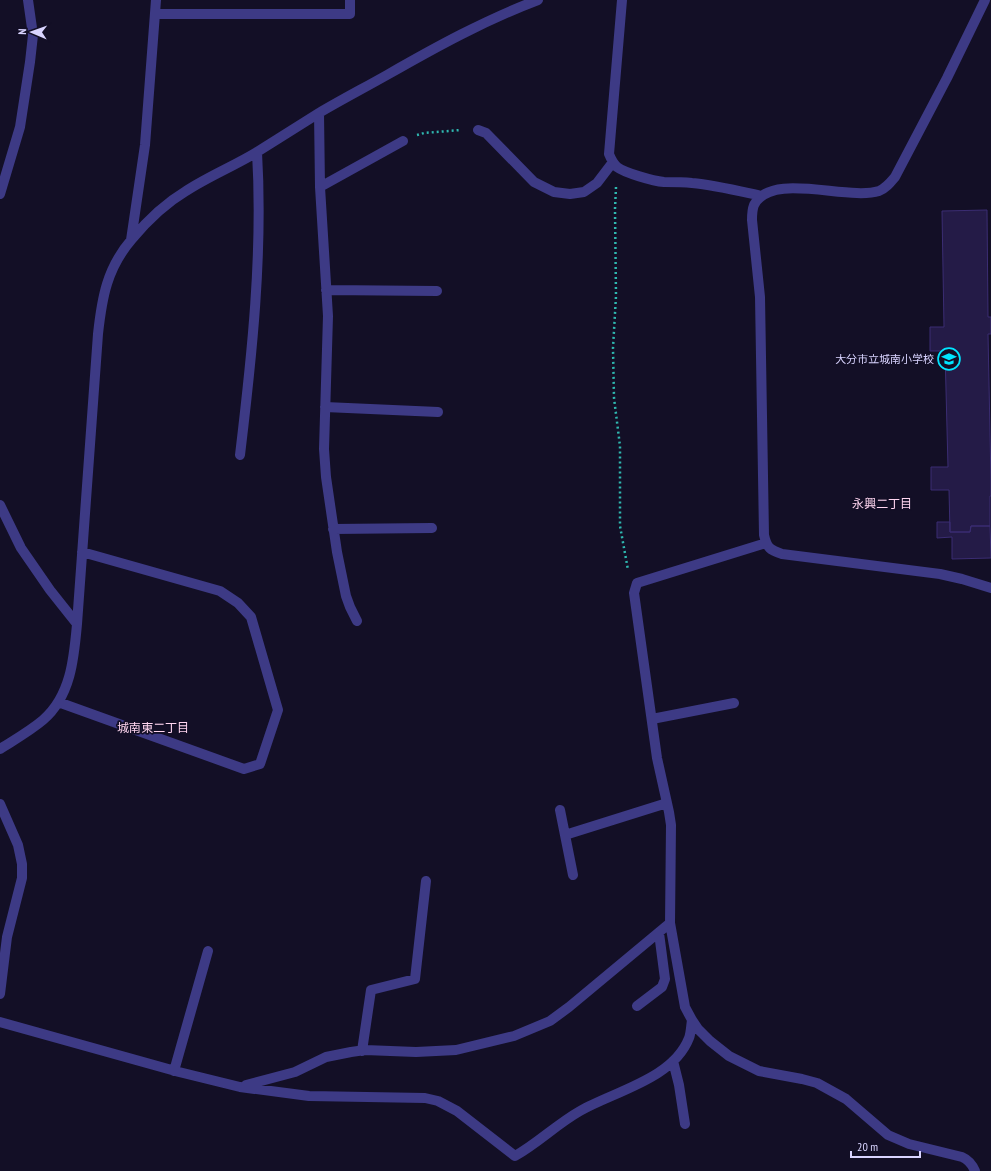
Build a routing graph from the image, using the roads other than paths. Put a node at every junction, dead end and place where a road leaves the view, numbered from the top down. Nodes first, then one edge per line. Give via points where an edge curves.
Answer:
1 (28, 0) edge
2 (156, 0) edge
3 (350, 0) edge
4 (538, 0) edge
5 (622, 0) edge
6 (985, 0) edge
7 (155, 14) junction
8 (319, 113) junction
9 (478, 130) road end
10 (404, 141) road end
11 (257, 152) junction
12 (615, 164) junction
13 (320, 188) junction
14 (0, 194) edge
15 (762, 196) junction
16 (131, 240) junction
17 (326, 290) junction
18 (437, 291) dead end
19 (326, 407) junction
20 (438, 412) dead end
21 (240, 455) dead end
22 (0, 505) edge
23 (432, 528) dead end
24 (333, 530) junction
25 (766, 543) junction
26 (82, 552) junction
27 (991, 588) edge
28 (357, 621) dead end
29 (77, 624) junction
30 (58, 702) junction
31 (734, 704) dead end
32 (652, 719) junction
33 (0, 749) edge
34 (667, 803) junction
35 (0, 804) edge
36 (560, 810) dead end
37 (565, 834) junction
38 (573, 875) dead end
39 (426, 881) dead end
40 (670, 923) junction
41 (658, 933) junction
42 (208, 951) dead end
43 (0, 994) edge
44 (637, 1006) dead end
45 (692, 1020) junction
46 (0, 1022) edge
47 (362, 1051) junction
48 (673, 1062) junction
49 (174, 1071) junction
50 (240, 1087) junction
51 (685, 1124) dead end
52 (975, 1171) edge

1 - 14 street via 32,35 30,62 20,127
2 - 7 street
3 - 7 street via 350,14
4 - 8 street via 466,31
5 - 12 street via 609,154
6 - 15 street via 947,78 895,177 887,187 861,194 787,187
7 - 16 street via 145,145
8 - 11 street
8 - 13 street
9 - 12 street via 486,133 534,182 554,192 584,192 597,183
10 - 13 street
11 - 16 street via 185,191 165,206
11 - 21 street via 258,279
12 - 15 street via 624,170 663,182 692,182
13 - 17 street
15 - 25 street via 754,204 752,215 760,297
16 - 26 street via 119,257 102,300
17 - 18 street
17 - 19 street
19 - 20 street
19 - 24 street via 324,449
22 - 29 street via 21,548
23 - 24 street
24 - 28 street via 346,596
25 - 27 street via 772,551 782,554 940,574
25 - 32 street via 637,583 634,593
26 - 29 street
26 - 30 street via 220,591 238,603 251,617 278,710 260,764 244,769
29 - 30 street via 71,671
30 - 33 street via 44,719
31 - 32 street
32 - 34 street
34 - 37 street
34 - 40 street via 671,825
35 - 43 street via 18,845 22,878 7,937
36 - 37 street
37 - 38 street
39 - 47 street via 415,979 371,990
40 - 41 street
40 - 45 street via 685,1007
41 - 44 street via 664,979 662,987
41 - 47 street via 569,1008 550,1021 528,1031 456,1050
42 - 49 street
45 - 48 street via 685,1047
45 - 52 street via 710,1041 729,1056 759,1071 817,1083 846,1099 888,1135 909,1144 962,1156 968,1159
46 - 49 street
47 - 50 street via 326,1057 295,1072
48 - 50 street via 645,1081 579,1112 515,1156 457,1111 438,1101 425,1098 309,1096
48 - 51 street
49 - 50 street

